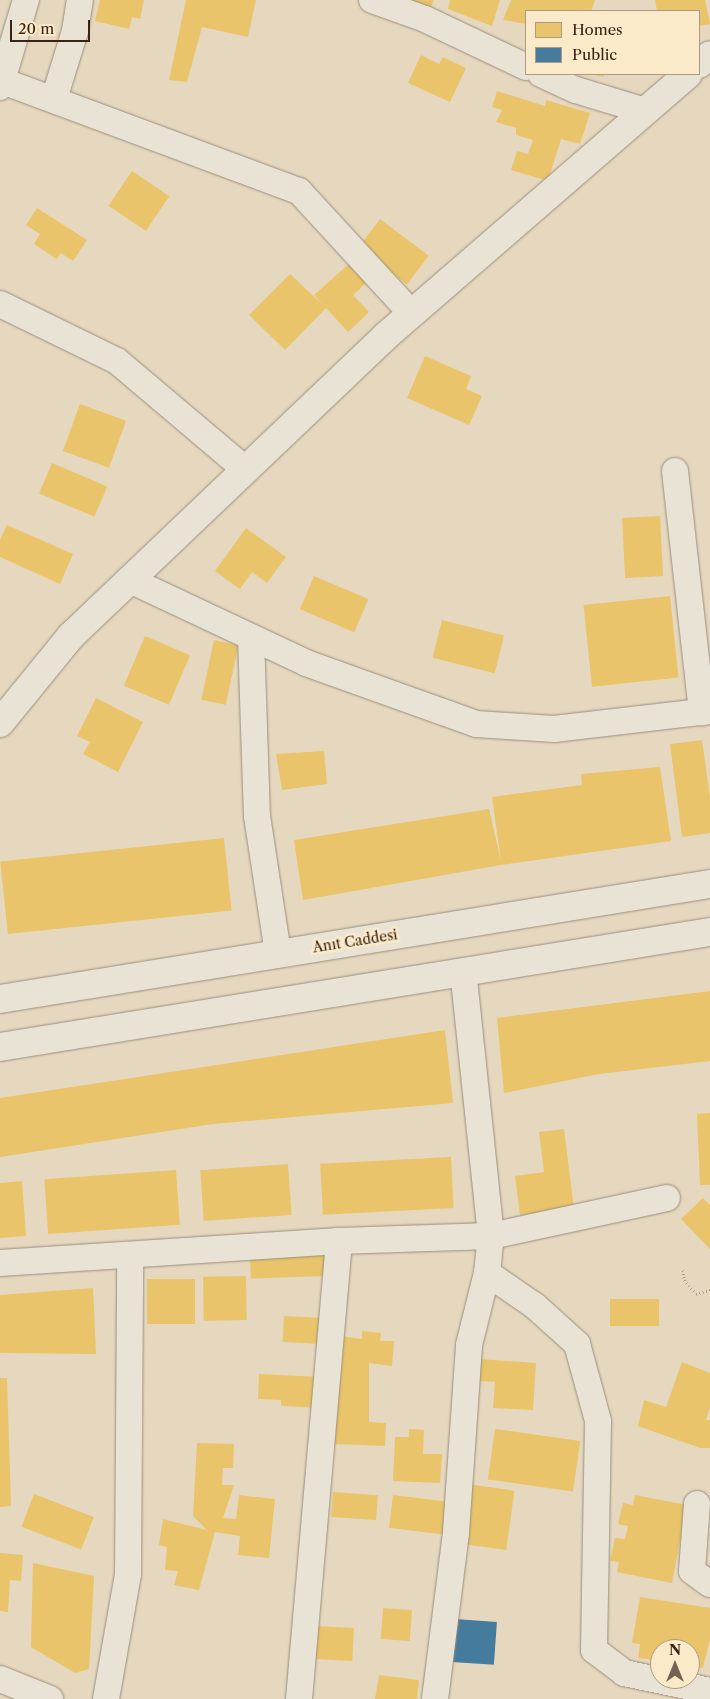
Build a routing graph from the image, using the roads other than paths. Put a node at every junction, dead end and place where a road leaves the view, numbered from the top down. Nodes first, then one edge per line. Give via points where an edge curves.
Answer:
1 (26, 0) edge
2 (80, 0) edge
3 (372, 0) edge
4 (710, 55) edge
5 (700, 63) edge
6 (525, 67) edge
7 (543, 75) edge
8 (687, 75) edge
9 (1, 83) edge
10 (54, 99) junction
11 (646, 111) junction
12 (2, 311) edge
13 (412, 314) junction
14 (246, 470) junction
15 (675, 470) dead end
16 (130, 580) junction
17 (699, 595) edge
18 (251, 637) junction
19 (706, 712) edge
20 (0, 723) edge
21 (710, 884) edge
22 (710, 932) edge
23 (278, 953) junction
24 (463, 971) junction
25 (0, 999) edge
26 (0, 1047) edge
27 (667, 1198) dead end
28 (491, 1236) junction
29 (339, 1241) junction
30 (130, 1256) junction
31 (0, 1263) edge
32 (487, 1273) junction
33 (697, 1504) dead end
34 (710, 1584) edge
35 (0, 1679) edge
36 (710, 1691) edge
37 (50, 1699) edge
38 (106, 1699) edge
39 (299, 1699) edge
40 (435, 1699) edge

1 - 9 street
2 - 10 street via 75,31
3 - 6 street via 425,19
4 - 5 main road
7 - 11 street via 576,90
8 - 11 main road
9 - 10 street
10 - 13 street via 300,191
11 - 13 main road
12 - 14 street via 117,361
13 - 14 main road
14 - 16 main road
15 - 17 street
16 - 18 street
16 - 20 main road via 71,636
17 - 19 street
18 - 19 street via 306,663 476,724 554,729
18 - 23 street via 257,816
21 - 23 main road, Anıt Caddesi
22 - 24 main road
23 - 25 main road, Anıt Caddesi
24 - 26 main road
24 - 28 street
27 - 28 street
28 - 29 street
28 - 32 street
29 - 30 street
29 - 39 street
30 - 31 street
30 - 38 street via 128,1574
32 - 36 street via 535,1306 577,1344 598,1420 594,1650 624,1673
32 - 40 street via 469,1345 456,1532
33 - 34 street via 692,1571
35 - 37 street

